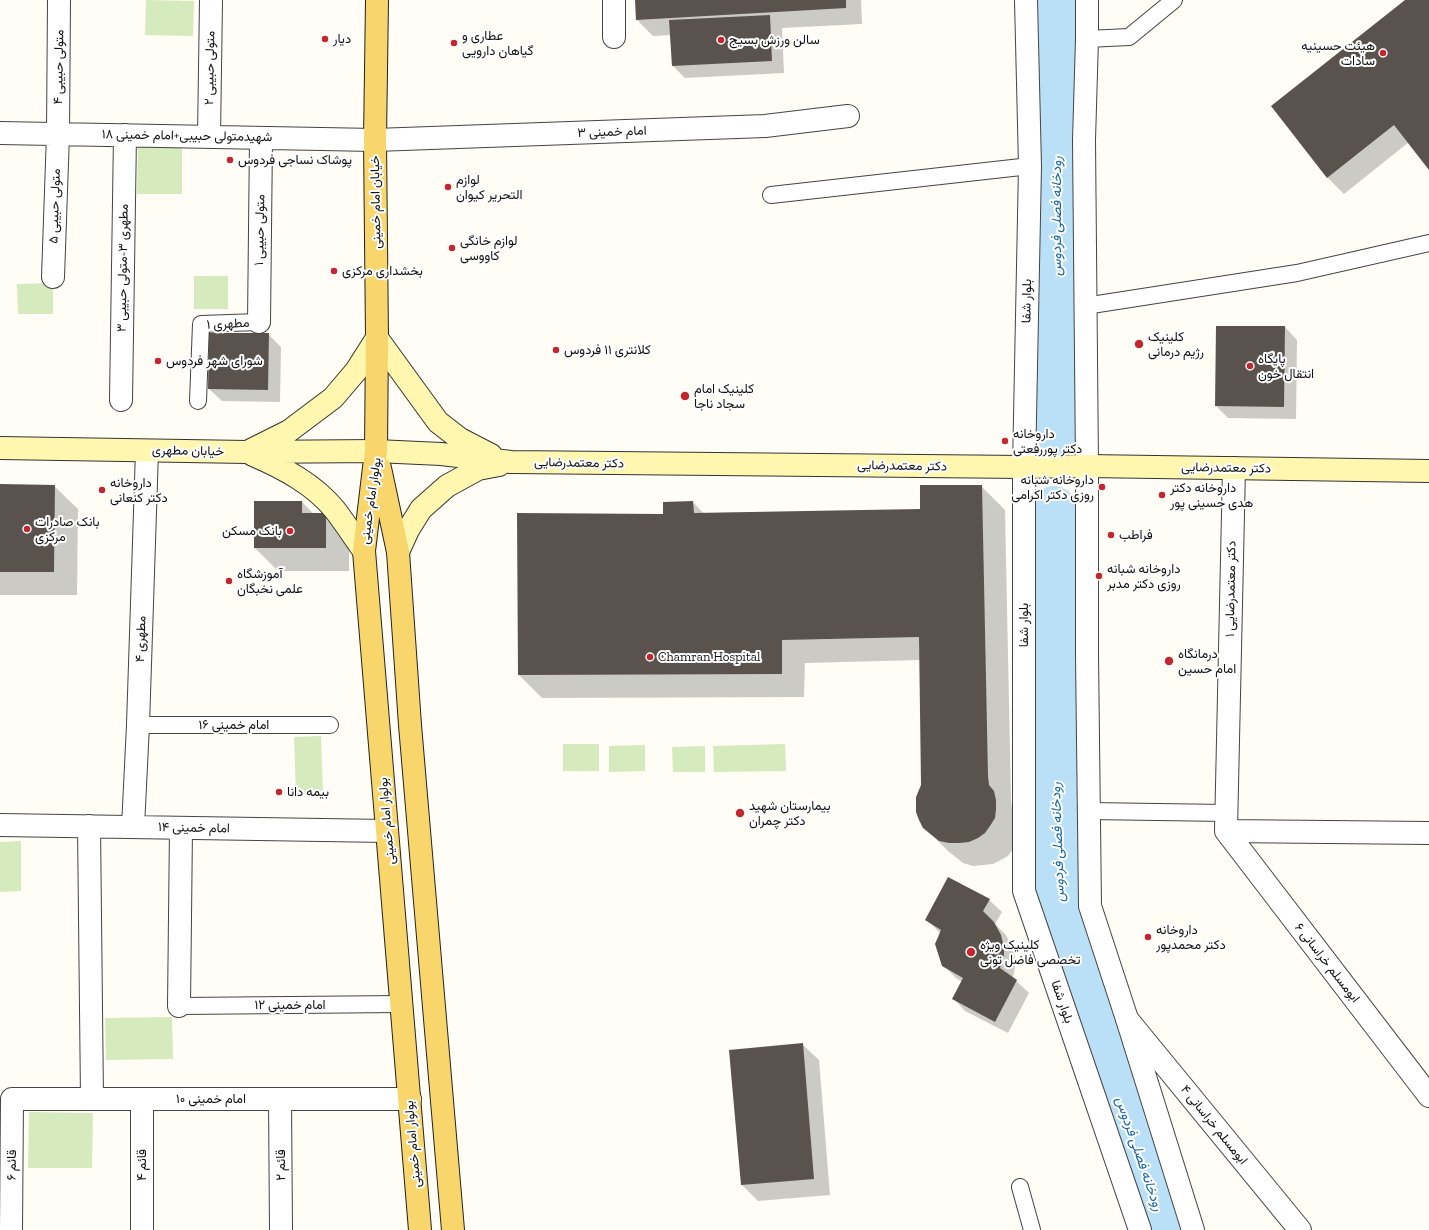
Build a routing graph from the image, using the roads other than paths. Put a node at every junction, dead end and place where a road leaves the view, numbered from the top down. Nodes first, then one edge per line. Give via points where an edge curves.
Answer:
1 (59, 0) edge
2 (211, 0) edge
3 (377, 0) edge
4 (614, 0) edge
5 (1026, 0) edge
6 (1087, 0) edge
7 (1174, 0) edge
8 (614, 37) dead end
9 (1087, 39) junction
10 (848, 116) dead end
11 (0, 133) edge
12 (58, 134) junction
13 (125, 135) junction
14 (209, 137) junction
15 (261, 138) junction
16 (375, 140) junction
17 (1030, 166) junction
18 (771, 195) dead end
19 (1429, 243) edge
20 (53, 277) dead end
21 (1085, 306) junction
22 (259, 322) joint
23 (377, 338) junction
24 (121, 400) dead end
25 (198, 401) dead end
26 (0, 448) edge
27 (147, 451) junction
28 (376, 451) junction
29 (247, 452) junction
30 (511, 462) junction
31 (1087, 466) junction
32 (1024, 467) junction
33 (1234, 468) junction
34 (1429, 471) edge
35 (364, 551) junction
36 (398, 552) junction
37 (408, 702) junction
38 (377, 703) junction
39 (138, 725) junction
40 (330, 725) dead end
41 (1089, 812) junction
42 (1226, 822) junction
43 (0, 826) edge
44 (89, 826) junction
45 (133, 827) junction
46 (181, 828) junction
47 (387, 831) junction
48 (1429, 833) edge
49 (401, 1004) junction
50 (179, 1006) joint
51 (1127, 1019) junction
52 (1429, 1096) edge
53 (12, 1099) joint
54 (92, 1099) junction
55 (142, 1099) junction
56 (280, 1099) junction
57 (410, 1099) junction
58 (1020, 1187) dead end
59 (11, 1230) edge
60 (142, 1230) edge
61 (281, 1230) edge
62 (420, 1230) edge
63 (453, 1230) edge
64 (1032, 1230) edge
65 (1140, 1230) edge
66 (1193, 1230) edge
67 (1300, 1230) edge

1 - 12 street, متولی حبیبی ۴
2 - 14 street, متولی حبیبی ۲
3 - 16 main road, خیابان امام خمینی
4 - 8 street
5 - 17 street, بلوار شفا
6 - 9 street
7 - 9 lane via 1129,37
9 - 21 street via 1084,140
10 - 16 street, امام خمینی ۳ via 766,126
11 - 12 street, شهیدمتولی حبیبی+امام خمینی ۱۸
12 - 13 street, شهیدمتولی حبیبی+امام خمینی ۱۸
12 - 20 street, متولی حبیبی ۵
13 - 14 street, شهیدمتولی حبیبی+امام خمینی ۱۸
13 - 24 street, مطهری ۳-متولی حبیبی ۳
14 - 15 street, شهیدمتولی حبیبی+امام خمینی ۱۸
15 - 16 street, شهیدمتولی حبیبی+امام خمینی ۱۸
15 - 22 street, متولی حبیبی ۱
16 - 23 main road, خیابان امام خمینی
17 - 18 lane
17 - 32 street, بلوار شفا
19 - 21 lane via 1297,273
21 - 31 street
22 - 25 lane, مطهری ۱ via 201,324
23 - 28 main road, خیابان امام خمینی
23 - 29 main road via 356,371 333,398 289,431
23 - 30 main road via 438,422 478,449
26 - 27 main road, خیابان مطهری
27 - 29 main road, خیابان مطهری
27 - 39 street, مطهری ۴
28 - 29 main road, خیابان مطهری
28 - 30 main road, دکتر معتمد‌رضایی via 442,454
28 - 35 main road, بولوار امام خمینی
28 - 36 main road, بولوار امام خمینی
29 - 35 main road via 279,466 309,485 334,509
30 - 32 main road, دکتر معتمد‌رضایی
30 - 36 main road via 478,469 447,486 421,509
31 - 32 main road, دکتر معتمد‌رضایی
31 - 33 main road, دکتر معتمد‌رضایی
31 - 41 street
32 - 65 street, بلوار شفا via 1024,891
33 - 34 main road, دکتر معتمد‌رضایی
33 - 42 street, دکتر معتمدرضایی ۱
35 - 38 main road, بولوار امام خمینی
36 - 37 main road, بولوار امام خمینی
37 - 38 main road
37 - 63 main road, بولوار امام خمینی
38 - 47 main road, بولوار امام خمینی
39 - 40 lane, امام خمینی ۱۶
39 - 45 street, مطهری ۴
41 - 42 lane
41 - 51 street via 1090,906
42 - 48 street
42 - 52 street, ابومسلم خراسانی ۶
43 - 44 street, امام خمینی ۱۴
44 - 45 street, امام خمینی ۱۴
44 - 54 street
45 - 46 street, امام خمینی ۱۴
46 - 47 street, امام خمینی ۱۴
46 - 50 street
47 - 49 main road, بولوار امام خمینی
49 - 50 lane, امام خمینی ۱۲
49 - 57 main road, بولوار امام خمینی
51 - 66 street
51 - 67 street, ابومسلم خراسانی ۴
53 - 54 street, امام خمینی ۱۰
53 - 59 street, قائم ۶
54 - 55 street, امام خمینی ۱۰
55 - 56 street, امام خمینی ۱۰
55 - 60 street, قائم ۴
56 - 57 street, امام خمینی ۱۰
56 - 61 street, قائم ۲
57 - 62 main road, بولوار امام خمینی
58 - 64 lane

